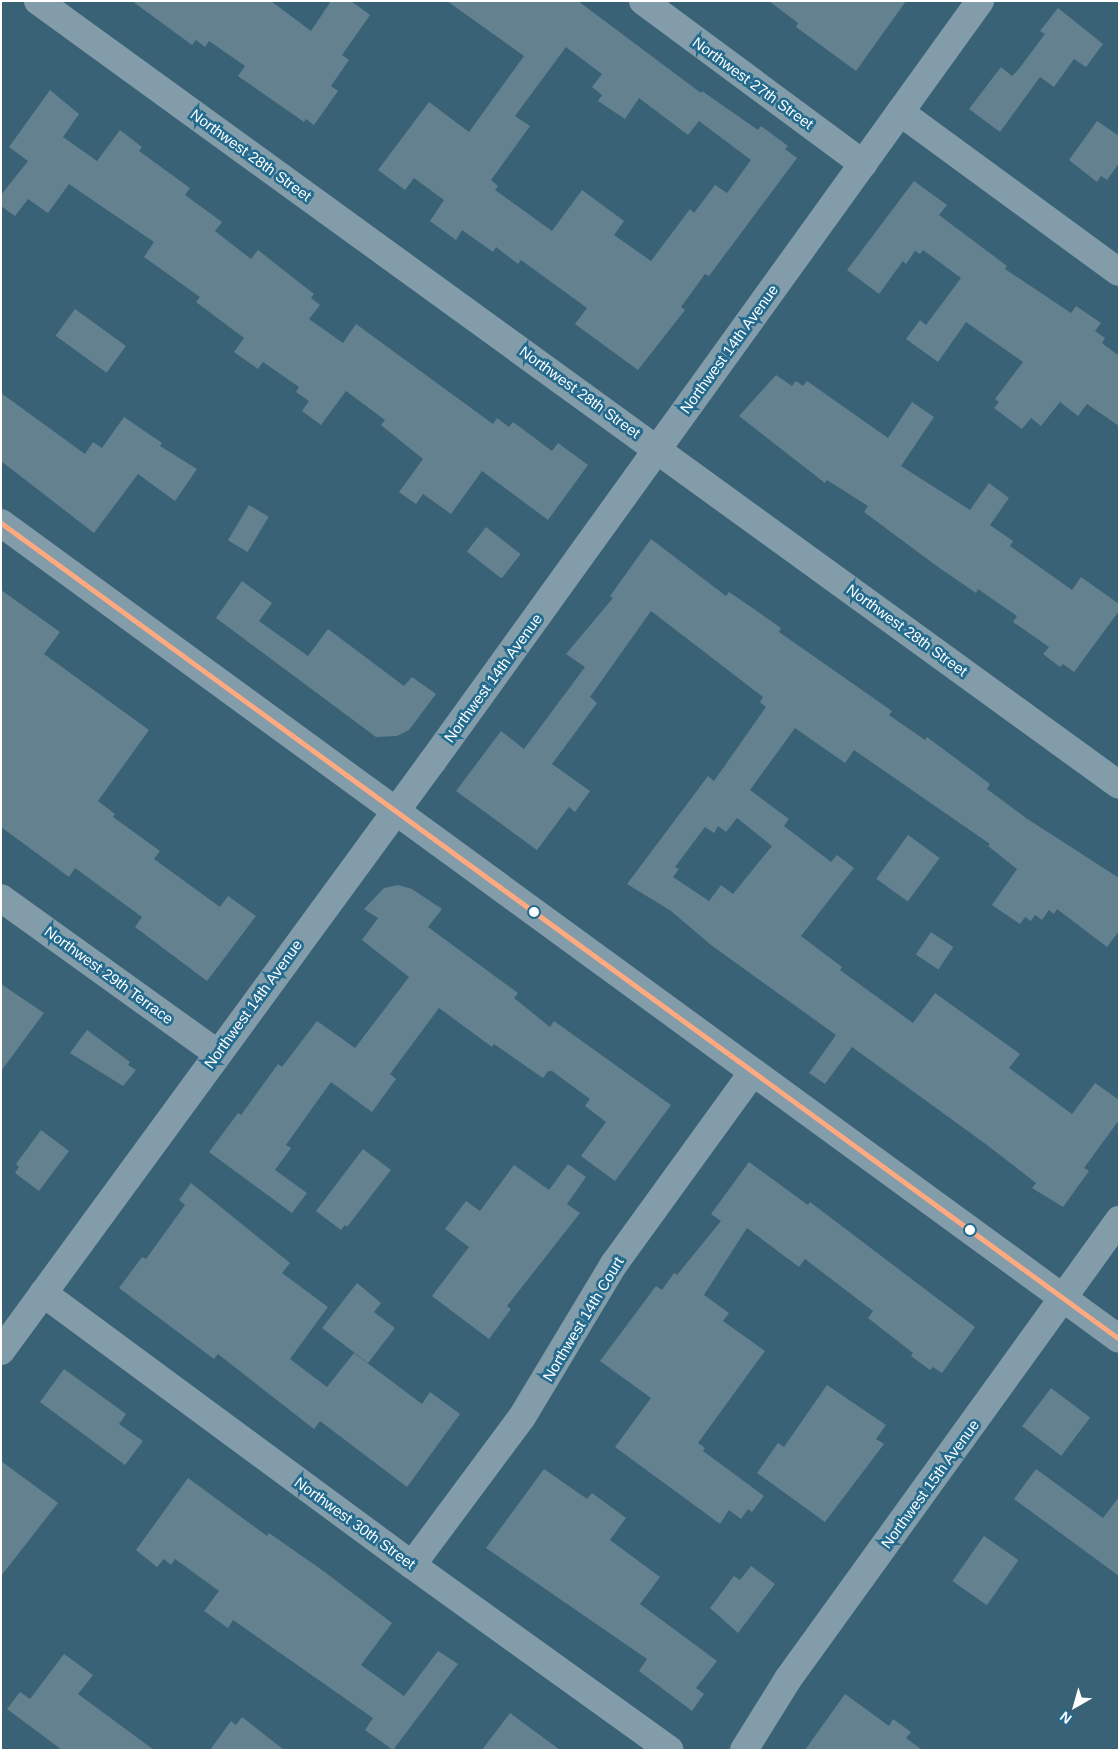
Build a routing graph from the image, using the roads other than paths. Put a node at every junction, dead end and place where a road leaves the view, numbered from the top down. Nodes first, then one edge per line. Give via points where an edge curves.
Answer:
1 (38, 1) edge
2 (642, 1) edge
3 (980, 1) edge
4 (900, 112) junction
5 (863, 164) junction
6 (1119, 272) edge
7 (658, 448) junction
8 (1, 523) edge
9 (1119, 785) edge
10 (395, 811) junction
11 (1, 898) edge
12 (217, 1053) junction
13 (753, 1072) junction
14 (1119, 1220) edge
15 (43, 1293) junction
16 (1063, 1299) junction
17 (1119, 1339) edge
18 (1, 1351) edge
19 (412, 1565) junction
20 (669, 1750) edge
21 (744, 1750) edge

1 - 7 street, Northwest 28th Street
2 - 5 street, Northwest 27th Street
3 - 4 street, Northwest 14th Avenue
4 - 5 street, Northwest 14th Avenue
4 - 6 street
5 - 7 street, Northwest 14th Avenue
7 - 9 street, Northwest 28th Street
7 - 10 street, Northwest 14th Avenue
8 - 10 street
10 - 12 street, Northwest 14th Avenue
10 - 13 street
11 - 12 street, Northwest 29th Terrace
12 - 15 street, Northwest 14th Avenue
13 - 16 street
13 - 19 street, Northwest 14th Court via 614,1264 522,1417
14 - 16 street, Northwest 15th Avenue
15 - 18 street, Northwest 14th Avenue
15 - 19 street, Northwest 30th Street
16 - 17 street
16 - 21 street, Northwest 15th Avenue via 788,1679
19 - 20 street, Northwest 30th Street

